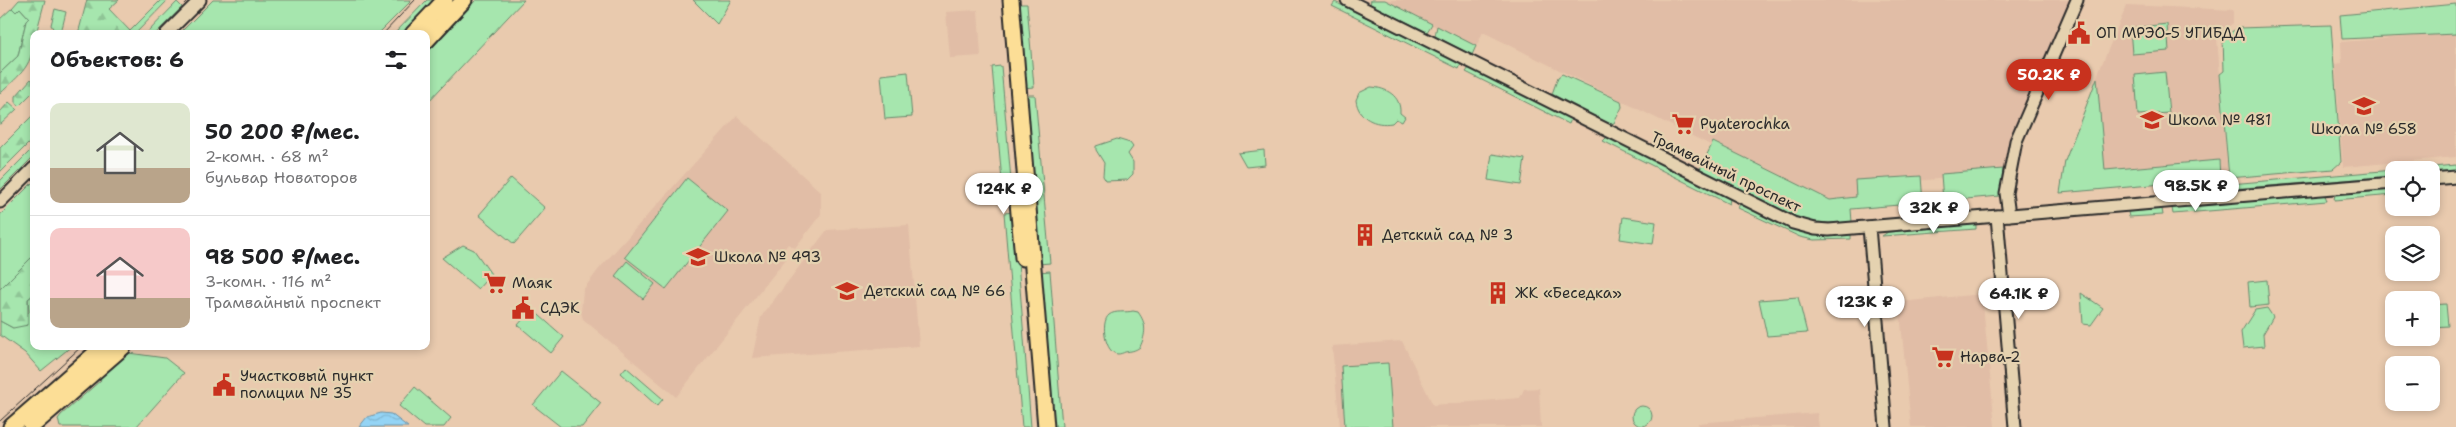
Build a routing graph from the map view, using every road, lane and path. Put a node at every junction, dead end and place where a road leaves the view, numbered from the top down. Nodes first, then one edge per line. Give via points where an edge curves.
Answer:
1 (200, 0) edge
2 (445, 0) edge
3 (464, 0) edge
4 (1002, 0) edge
5 (1011, 0) edge
6 (1347, 0) edge
7 (2077, 0) edge
8 (170, 30) edge
9 (417, 30) edge
10 (430, 37) edge
11 (30, 172) edge
12 (2456, 177) edge
13 (2440, 179) edge
14 (2385, 184) edge
15 (0, 202) edge
16 (2003, 216) junction
17 (1869, 227) junction
18 (99, 350) edge
19 (120, 350) edge
20 (39, 424) edge
21 (12, 427) edge
22 (1036, 427) edge
23 (1046, 427) edge
24 (1886, 427) edge
25 (2015, 427) edge

1 - 8 street
2 - 9 main road
3 - 10 main road
4 - 22 main road
5 - 23 main road
6 - 17 street, Трамвайный проспект via 1793,223 1829,230
7 - 16 street via 2016,141
11 - 15 street
12 - 13 street
14 - 16 street, Трамвайный проспект
16 - 17 street, Трамвайный проспект
16 - 25 street
17 - 24 street
18 - 21 main road
19 - 20 main road

